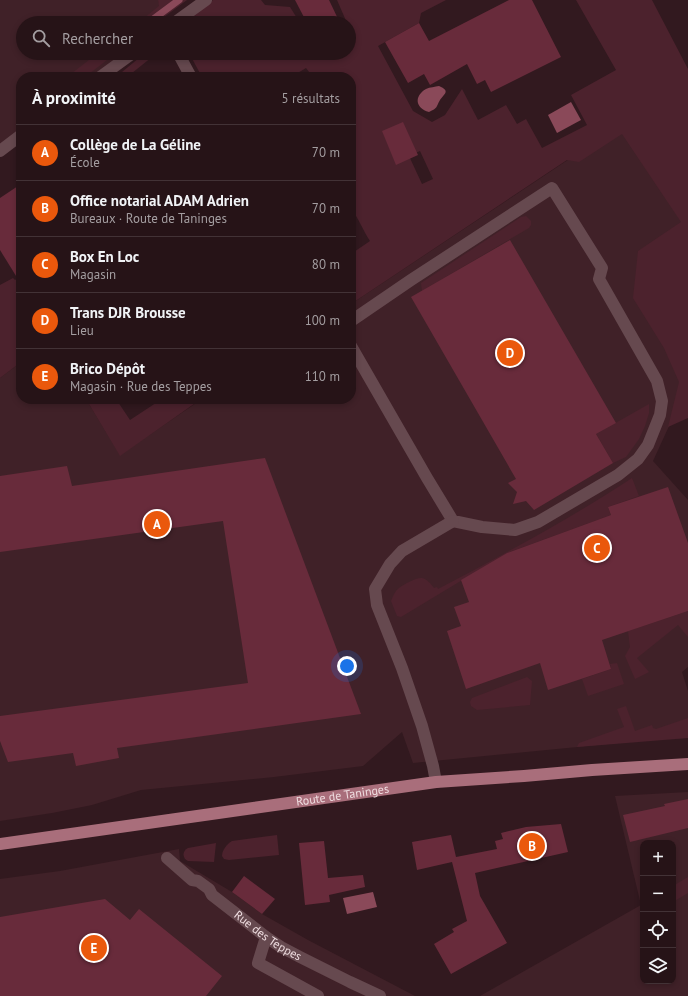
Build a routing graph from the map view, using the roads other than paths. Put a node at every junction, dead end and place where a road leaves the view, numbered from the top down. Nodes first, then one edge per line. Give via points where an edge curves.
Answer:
1 (206, 0) edge
2 (184, 16) edge
3 (123, 60) edge
4 (182, 60) edge
5 (107, 72) edge
6 (188, 72) edge
7 (16, 139) edge
8 (0, 151) edge
9 (356, 318) edge
10 (356, 355) edge
11 (453, 521) junction
12 (688, 764) edge
13 (436, 782) junction
14 (0, 844) edge
15 (167, 858) dead end
16 (266, 937) junction
17 (318, 996) edge
18 (380, 996) edge

1 - 2 street
3 - 5 street
4 - 6 street
7 - 8 street
9 - 11 street via 552,188 602,268 599,279 657,381 662,401 660,414 648,445 638,459 618,474 538,522 516,530
10 - 11 street
11 - 13 street via 402,551 390,564 375,589 377,606 422,726
12 - 13 main road, Route de Taninges
13 - 14 main road, Route de Taninges
15 - 16 street, Rue des Teppes
16 - 17 street via 258,963
16 - 18 street, Rue des Teppes via 300,957

